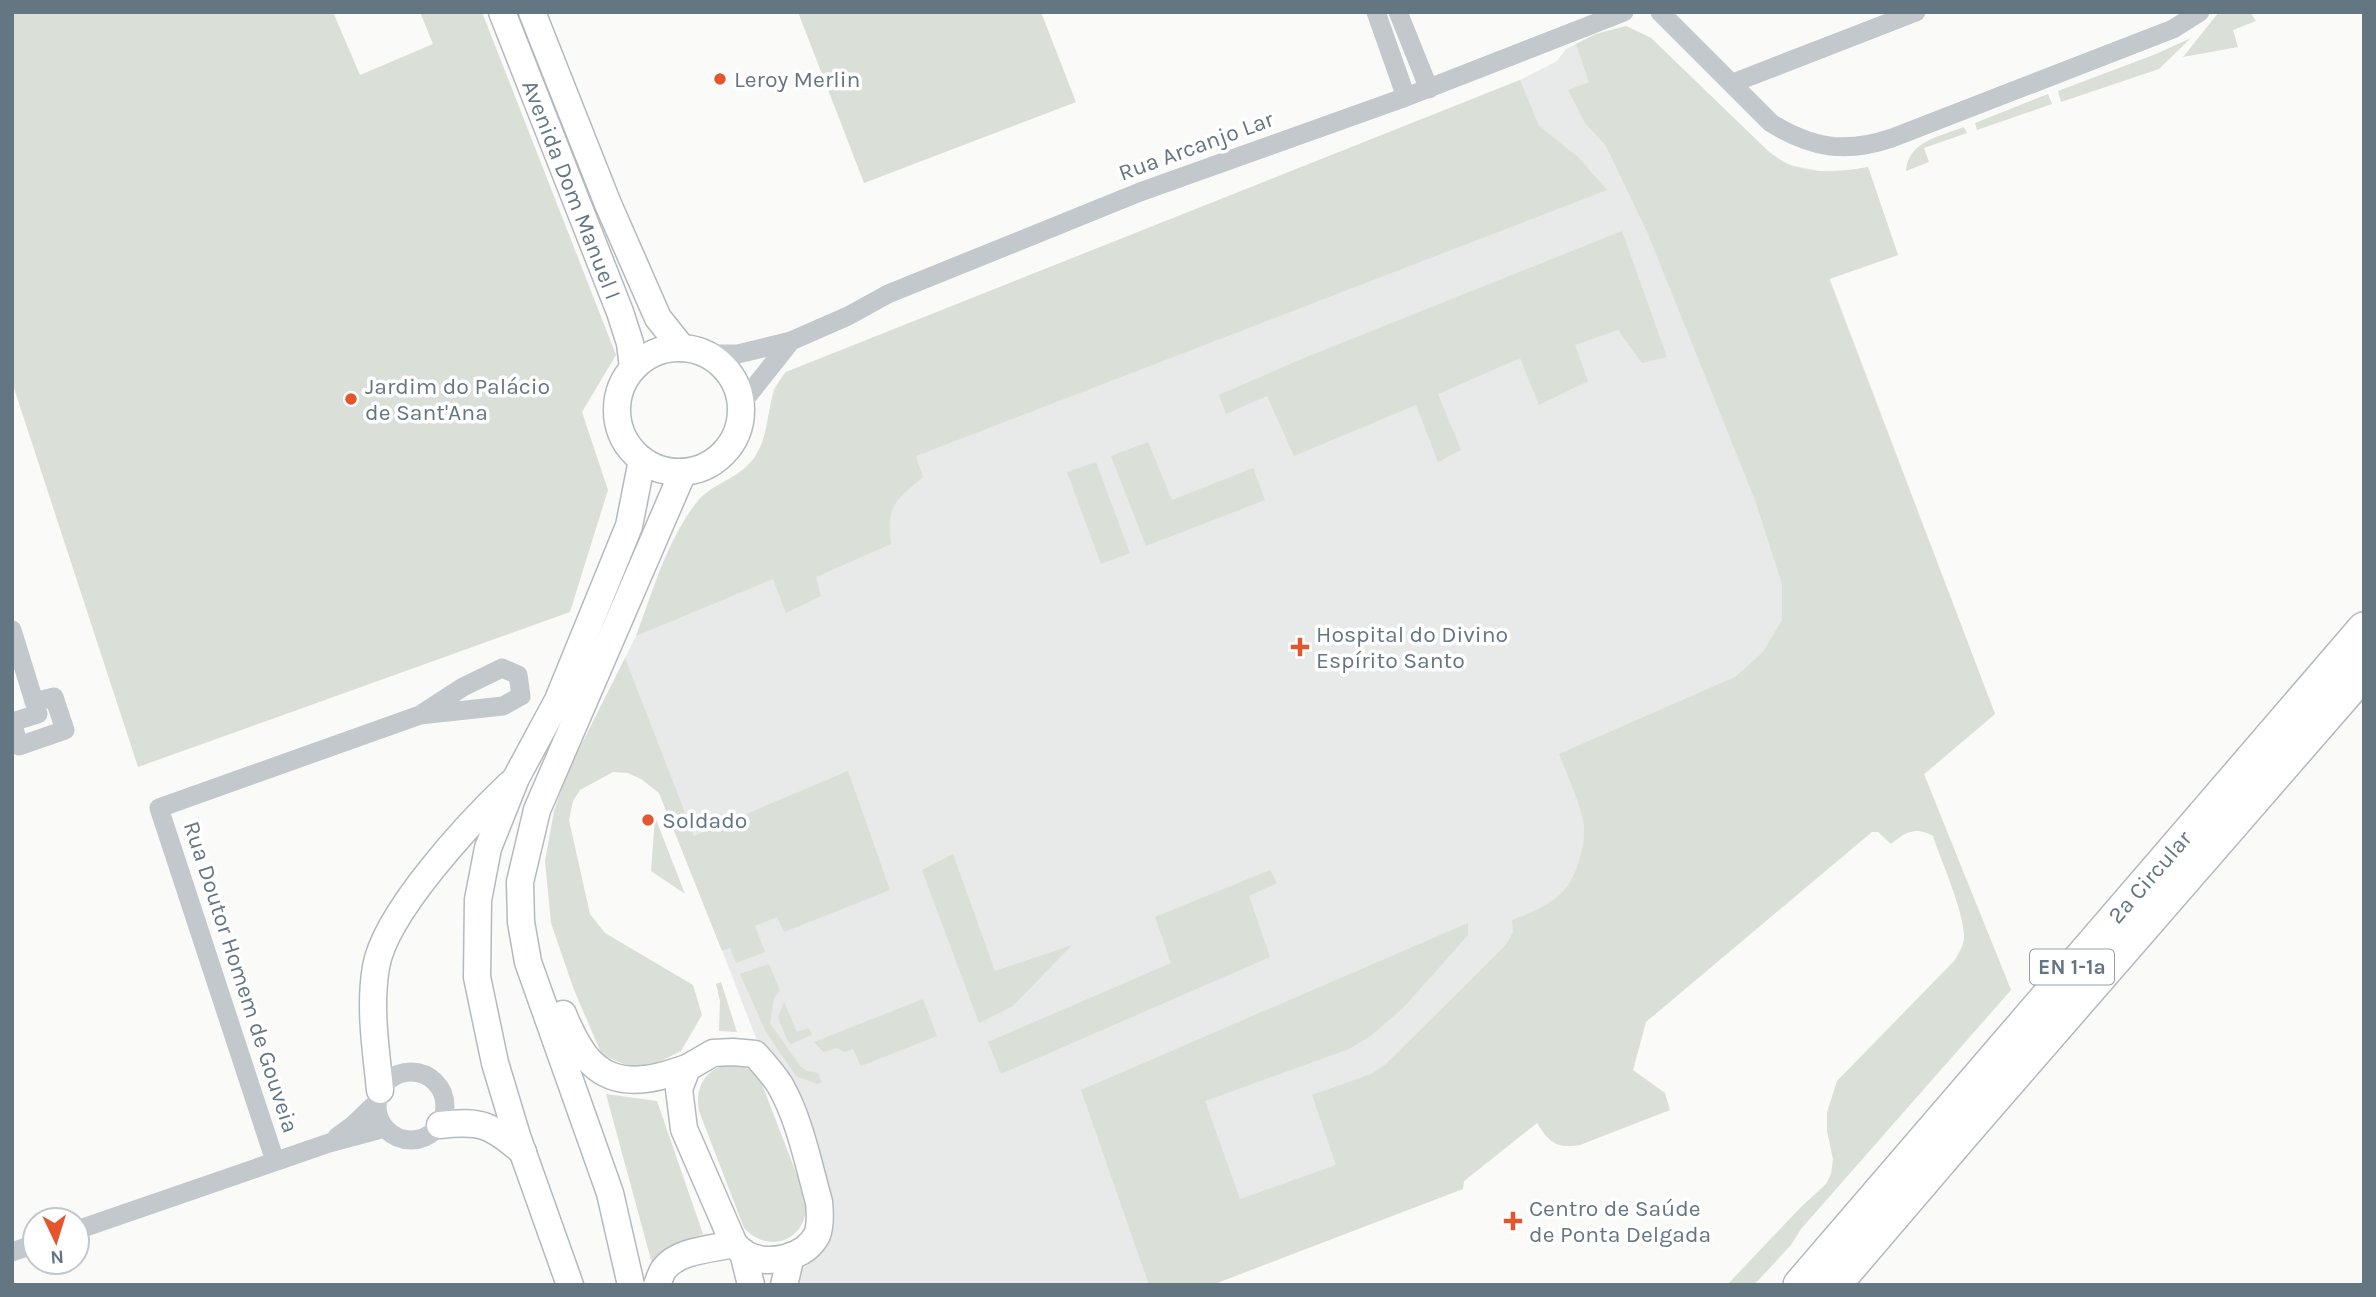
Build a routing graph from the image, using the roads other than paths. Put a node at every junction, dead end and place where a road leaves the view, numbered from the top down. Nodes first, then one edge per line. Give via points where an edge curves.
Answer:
1 (502, 12) edge
2 (533, 12) edge
3 (1376, 12) edge
4 (1398, 12) edge
5 (1624, 12) edge
6 (1660, 12) edge
7 (1916, 12) edge
8 (2200, 12) edge
9 (1733, 83) junction
10 (1429, 89) junction
11 (1406, 97) junction
12 (791, 341) junction
13 (682, 348) junction
14 (707, 354) junction
15 (633, 368) junction
16 (742, 403) junction
17 (642, 460) junction
18 (683, 472) junction
19 (2364, 629) edge
20 (12, 630) edge
21 (2364, 672) edge
22 (36, 708) junction
23 (421, 715) dead end
24 (12, 722) edge
25 (516, 778) junction
26 (520, 882) junction
27 (687, 1068) junction
28 (378, 1096) junction
29 (439, 1125) junction
30 (384, 1128) junction
31 (329, 1143) junction
32 (523, 1152) junction
33 (275, 1161) junction
34 (545, 1213) junction
35 (91, 1225) edge
36 (738, 1248) junction
37 (791, 1256) junction
38 (556, 1285) edge
39 (570, 1285) edge
40 (631, 1285) edge
41 (657, 1285) edge
42 (751, 1285) edge
43 (784, 1285) edge
44 (1800, 1285) edge
45 (1834, 1285) edge

1 - 15 main road, Avenida Dom Manuel I via 620,312
2 - 13 main road, Avenida Dom Manuel I via 658,318
3 - 11 street
4 - 10 street
5 - 10 street, Rua Arcanjo Lar
6 - 9 street
7 - 9 street
8 - 9 street via 2173,29 1867,146 1837,147 1802,140 1771,122
10 - 11 street, Rua Arcanjo Lar
11 - 12 street, Rua Arcanjo Lar via 1139,192 888,293
12 - 14 street, Rua Arcanjo Lar via 738,354
12 - 16 street
13 - 14 main road
13 - 15 main road via 664,350
14 - 16 main road via 724,366
15 - 17 main road via 617,406 619,426
16 - 18 main road via 741,423 733,442 703,468
17 - 18 main road via 662,470
17 - 25 main road via 629,526 558,700
18 - 26 main road via 537,810
19 - 44 highway, 2ª Circular / EN 1-1ª
20 - 22 street
21 - 45 highway, 2ª Circular / EN 1-1ª
22 - 24 street
22 - 24 street via 54,697 65,730 19,746
23 - 33 street, Rua Doutor Homem de Gouveia via 159,808
25 - 28 main road via 478,815 412,894 385,940 373,990
25 - 32 main road via 488,848 478,900 477,977 495,1063
26 - 27 main road via 530,901 567,1024 591,1064 611,1077 627,1080
26 - 40 main road via 528,962 610,1193
27 - 36 main road via 680,1089 684,1129
27 - 37 main road via 713,1053 755,1054 779,1082 798,1128 821,1213 817,1234 806,1248
28 - 29 street via 388,1079 400,1073 428,1075 445,1098
28 - 30 street via 377,1116
28 - 31 street via 352,1126
29 - 30 street via 431,1134 407,1140
29 - 32 main road via 482,1124
30 - 31 street
31 - 33 street
32 - 34 main road
33 - 35 street
34 - 38 main road
34 - 39 main road
36 - 37 main road via 757,1258
36 - 41 main road via 687,1254 664,1269
36 - 42 main road
37 - 43 main road

